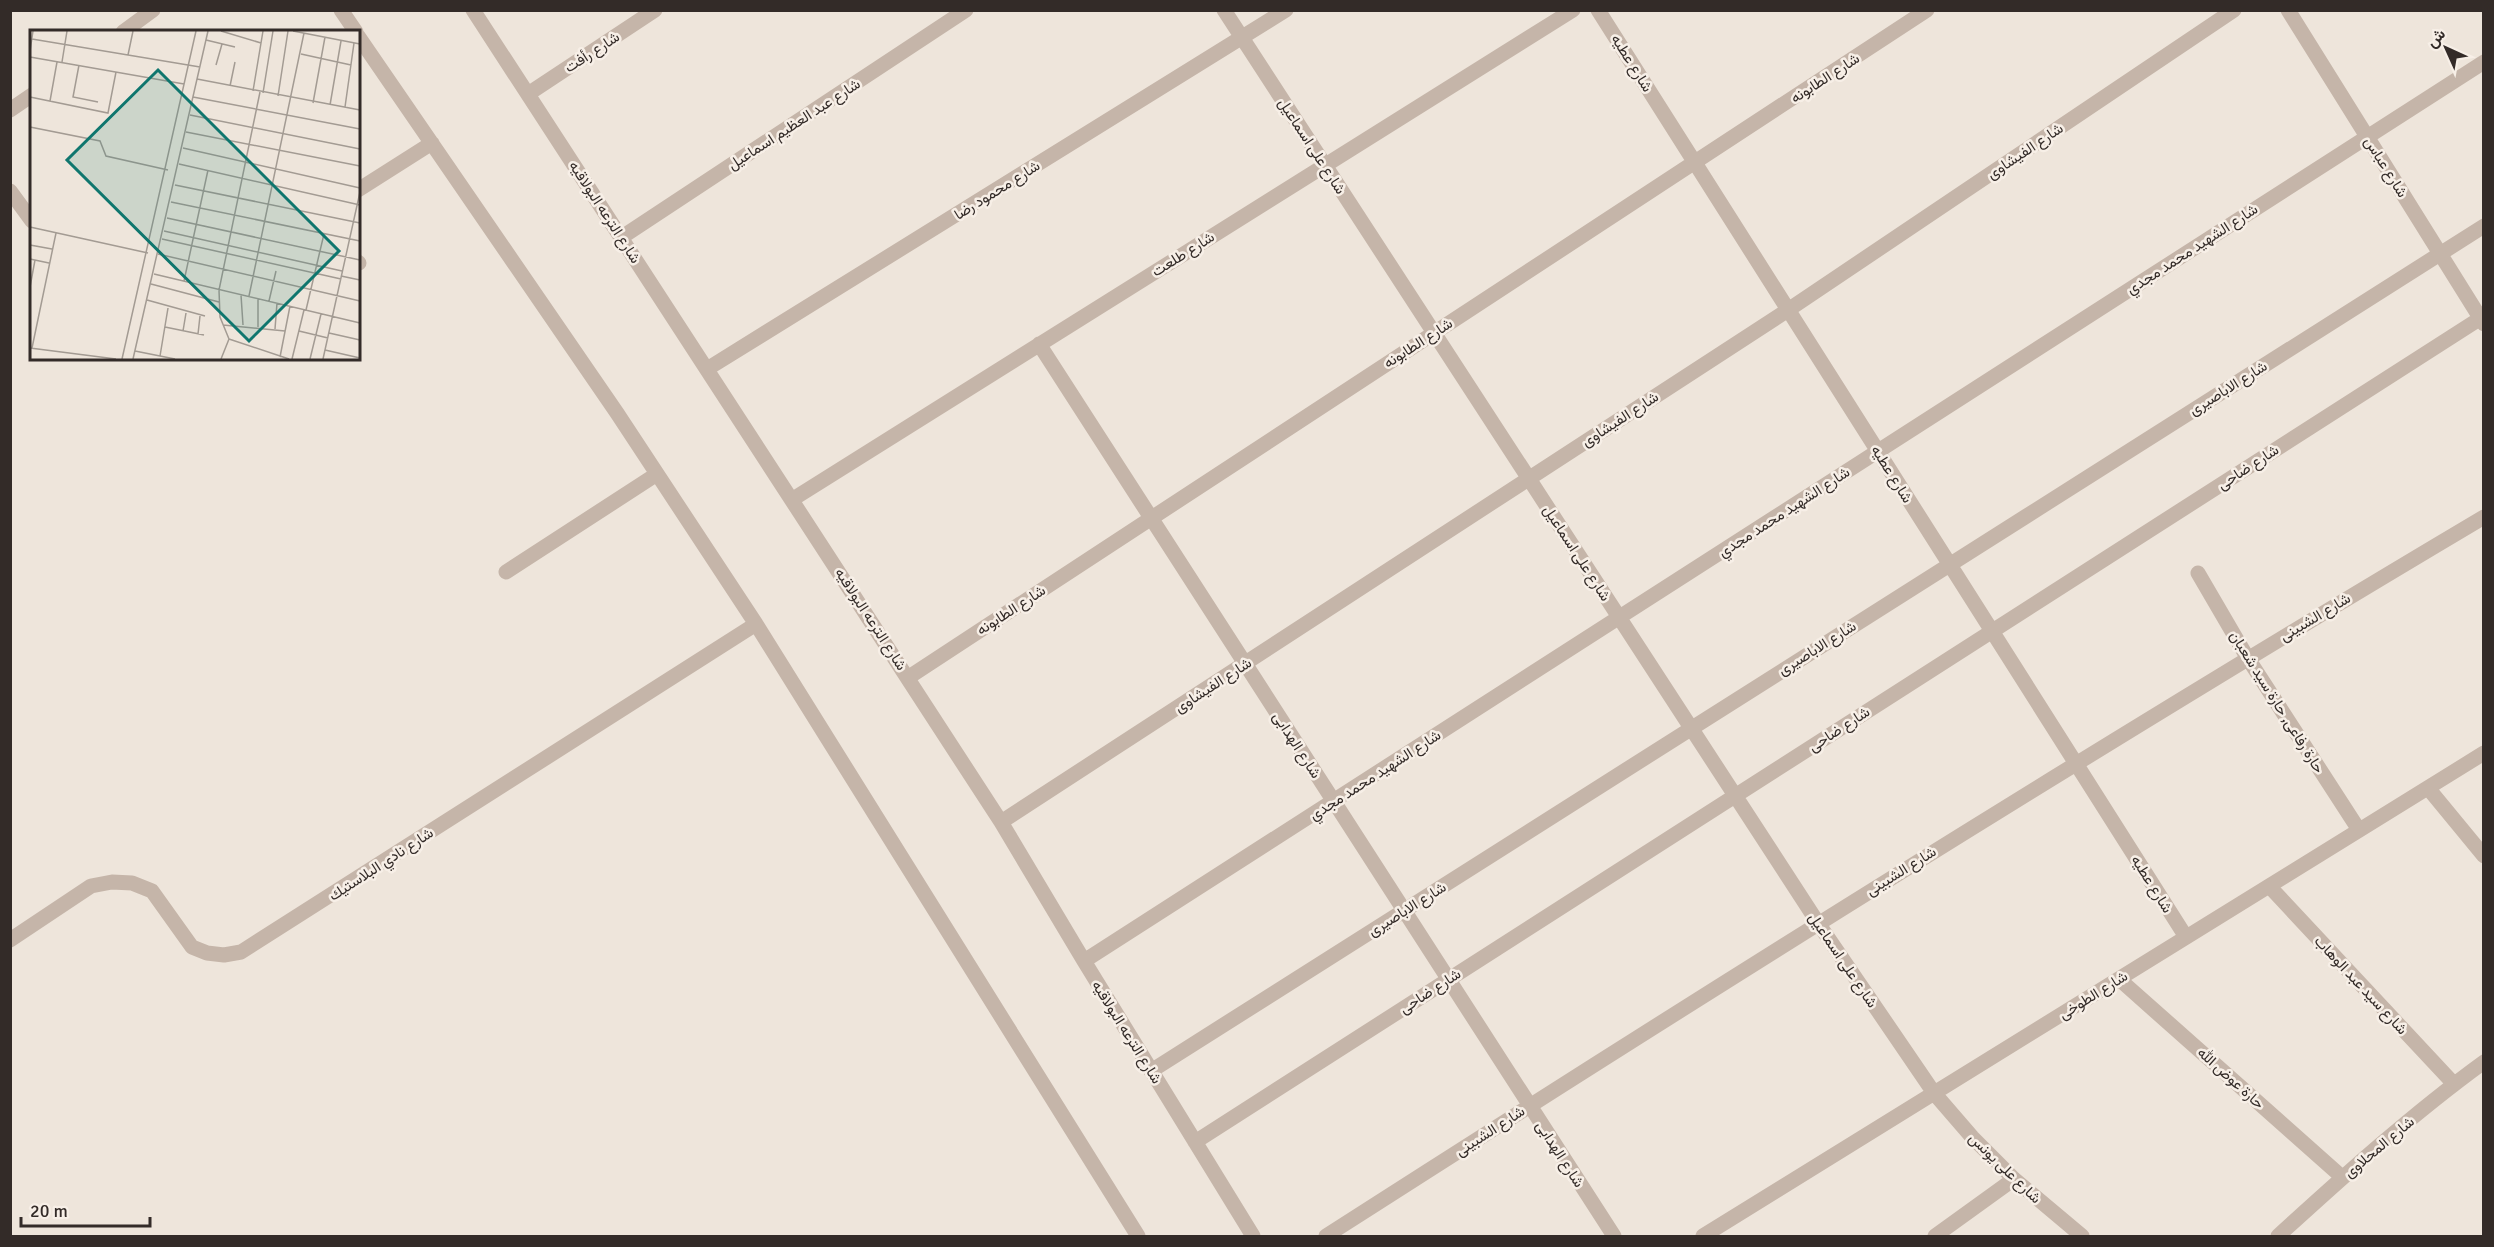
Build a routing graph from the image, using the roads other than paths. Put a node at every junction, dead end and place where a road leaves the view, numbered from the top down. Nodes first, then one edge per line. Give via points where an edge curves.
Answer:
1 (153, 10) edge
2 (341, 10) edge
3 (473, 10) edge
4 (655, 10) edge
5 (966, 10) edge
6 (1224, 10) edge
7 (1286, 10) edge
8 (1573, 10) edge
9 (1598, 10) edge
10 (1927, 10) edge
11 (2234, 10) edge
12 (2288, 10) edge
13 (126, 30) edge
14 (355, 30) edge
15 (360, 39) edge
16 (1243, 39) junction
17 (2484, 63) edge
18 (528, 94) junction
19 (30, 96) edge
20 (10, 110) edge
21 (2367, 137) junction
22 (432, 143) junction
23 (1695, 163) junction
24 (1324, 164) junction
25 (360, 189) edge
26 (10, 191) edge
27 (30, 218) edge
28 (2484, 226) edge
29 (622, 237) junction
30 (2440, 254) junction
31 (1788, 310) junction
32 (2482, 319) edge
33 (1434, 333) junction
34 (1039, 344) junction
35 (707, 369) junction
36 (1878, 451) junction
37 (657, 474) junction
38 (1529, 478) junction
39 (793, 499) junction
40 (2484, 517) edge
41 (1151, 518) junction
42 (1950, 565) junction
43 (506, 572) dead end
44 (2198, 573) dead end
45 (1619, 618) junction
46 (756, 624) junction
47 (1992, 631) junction
48 (2247, 657) junction
49 (1245, 664) junction
50 (909, 677) junction
51 (1691, 728) junction
52 (2484, 753) edge
53 (2076, 763) junction
54 (2428, 788) junction
55 (1735, 796) junction
56 (1333, 801) junction
57 (1001, 822) junction
58 (2359, 830) junction
59 (2484, 856) edge
60 (2269, 886) junction
61 (1404, 910) junction
62 (1818, 923) junction
63 (2186, 937) junction
64 (10, 940) edge
65 (1084, 961) junction
66 (2119, 979) junction
67 (1448, 980) junction
68 (2484, 1062) edge
69 (1151, 1071) junction
70 (2454, 1084) junction
71 (1934, 1093) junction
72 (1529, 1106) junction
73 (1195, 1142) junction
74 (2342, 1177) junction
75 (2014, 1179) junction
76 (1138, 1236) edge
77 (1253, 1236) edge
78 (1326, 1236) edge
79 (1614, 1236) edge
80 (1703, 1236) edge
81 (1935, 1236) edge
82 (2082, 1236) edge
83 (2278, 1236) edge

1 - 13 street
2 - 14 street
3 - 18 street, شارع الترعه البولاقيه
4 - 18 street, شارع رأفت
5 - 29 street, شارع عبد العظيم اسماعيل
6 - 16 street, شارع على اسماعيل
7 - 16 street, شارع محمود رضا
8 - 24 street, شارع طلعت
9 - 23 street, شارع عطيه
10 - 23 street, شارع الطابونه
11 - 31 street, شارع الفيشاوى
12 - 21 street, شارع عباس
15 - 22 street
16 - 24 street, شارع على اسماعيل
16 - 35 street, شارع محمود رضا
17 - 21 street, شارع الشهيد محمد مجدي
18 - 29 street, شارع الترعه البولاقيه
19 - 20 street
21 - 30 street, شارع عباس
21 - 36 street, شارع الشهيد محمد مجدي
22 - 25 street
22 - 37 street
23 - 31 street, شارع عطيه
23 - 33 street, شارع الطابونه
24 - 33 street, شارع على اسماعيل
24 - 34 street, شارع طلعت
26 - 27 street
28 - 30 street, شارع الاباصيرى
29 - 35 street, شارع الترعه البولاقيه
30 - 32 street, شارع عباس
30 - 42 street, شارع الاباصيرى
31 - 36 street, شارع عطيه
31 - 38 street, شارع الفيشاوى
32 - 47 street, شارع ضاحى
33 - 38 street, شارع على اسماعيل
33 - 41 street, شارع الطابونه
34 - 39 street, شارع طلعت
34 - 41 street, شارع الهدابى
35 - 39 street, شارع الترعه البولاقيه
36 - 42 street, شارع عطيه
36 - 45 street, شارع الشهيد محمد مجدي
37 - 43 street
37 - 46 street
38 - 45 street, شارع على اسماعيل
38 - 49 street, شارع الفيشاوى
39 - 50 street, شارع الترعه البولاقيه
40 - 48 street, شارع الشبينى
41 - 49 street, شارع الهدابى
41 - 50 street, شارع الطابونه
42 - 47 street, شارع عطيه
42 - 51 street, شارع الاباصيرى
44 - 48 street, حارة رفاعى, حارة سيد شعبان
45 - 51 street, شارع على اسماعيل
45 - 56 street, شارع الشهيد محمد مجدي
46 - 64 street, شارع نادي البلاستيك via 241,952 224,955 192,947 152,891 132,883 91,886
46 - 76 street
47 - 53 street, شارع عطيه
47 - 55 street, شارع ضاحى
48 - 53 street, شارع الشبينى
48 - 58 street, حارة رفاعى, حارة سيد شعبان
49 - 56 street, شارع الهدابى
49 - 57 street, شارع الفيشاوى
50 - 57 street, شارع الترعه البولاقيه
51 - 55 street, شارع على اسماعيل
51 - 61 street, شارع الاباصيرى
52 - 54 street, شارع الطوخى
53 - 62 street, شارع الشبينى
53 - 63 street, شارع عطيه
54 - 58 street, شارع الطوخى
54 - 59 street
55 - 62 street, شارع على اسماعيل
55 - 67 street, شارع ضاحى
56 - 61 street, شارع الهدابى
56 - 65 street, شارع الشهيد محمد مجدي
57 - 65 street, شارع الترعه البولاقيه
58 - 60 street, شارع الطوخى
60 - 63 street, شارع الطوخى
60 - 70 street, شارع سيد عبد الوهاب
61 - 67 street, شارع الهدابى
61 - 69 street, شارع الاباصيرى
62 - 71 street, شارع على اسماعيل
62 - 72 street, شارع الشبينى
63 - 66 street, شارع الطوخى
65 - 69 street, شارع الترعه البولاقيه
66 - 71 street, شارع الطوخى
66 - 74 street, حارة عوض الله
67 - 72 street, شارع الهدابى
67 - 73 street, شارع ضاحى
68 - 70 street, شارع المحلاوى
69 - 73 street, شارع الترعه البولاقيه
70 - 74 street, شارع المحلاوى
71 - 75 street, شارع على يونس
71 - 80 street, شارع الطوخى
72 - 78 street, شارع الشبينى
72 - 79 street, شارع الهدابى
73 - 77 street, شارع الترعه البولاقيه
74 - 83 street, شارع المحلاوى
75 - 81 street
75 - 82 street, شارع على يونس

